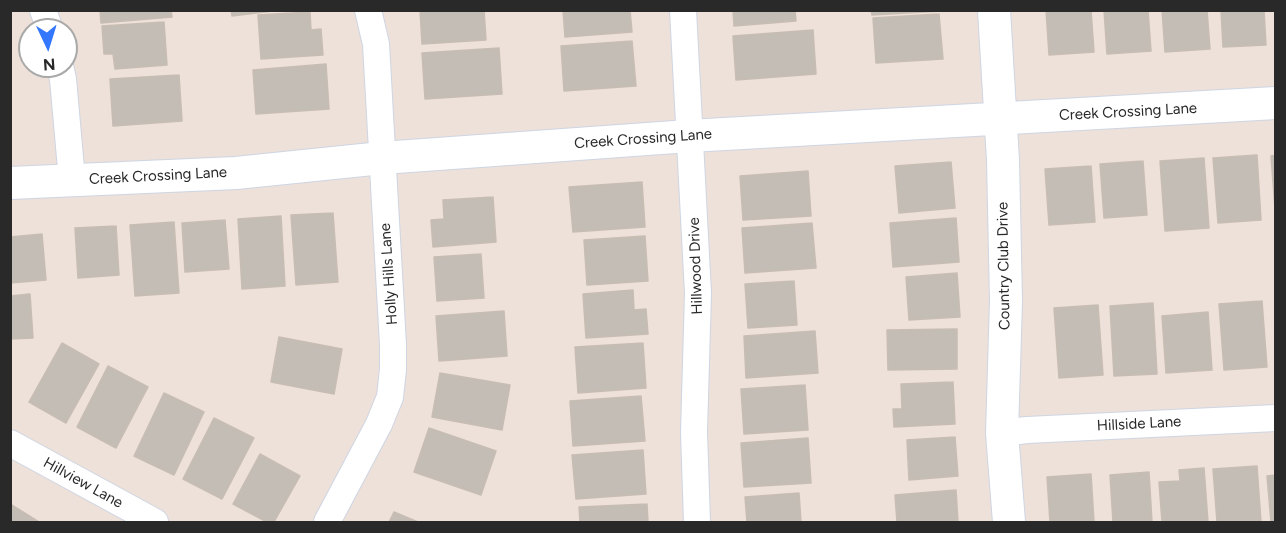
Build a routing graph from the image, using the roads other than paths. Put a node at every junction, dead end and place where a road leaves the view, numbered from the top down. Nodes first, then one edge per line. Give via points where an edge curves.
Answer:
1 (368, 10) edge
2 (683, 10) edge
3 (994, 10) edge
4 (63, 78) edge
5 (1275, 103) edge
6 (999, 119) junction
7 (689, 135) junction
8 (382, 158) junction
9 (72, 180) junction
10 (10, 183) edge
11 (1275, 418) edge
12 (1002, 433) junction
13 (10, 443) edge
14 (154, 522) edge
15 (327, 522) edge
16 (697, 522) edge
17 (1009, 522) edge

1 - 8 street, Holly Hills Lane via 376,44
2 - 7 street, Hillwood Drive
3 - 6 street, Country Club Drive
4 - 9 street
5 - 6 street, Creek Crossing Lane
6 - 7 street, Creek Crossing Lane
6 - 12 street, Country Club Drive via 1006,300
7 - 8 street, Creek Crossing Lane
7 - 16 street, Hillwood Drive via 698,293 694,432
8 - 9 street, Creek Crossing Lane via 236,173
8 - 15 street, Holly Hills Lane via 393,345 390,396
9 - 10 street, Creek Crossing Lane
11 - 12 street, Hillside Lane
12 - 17 street, Country Club Drive
13 - 14 street, Hillview Lane

